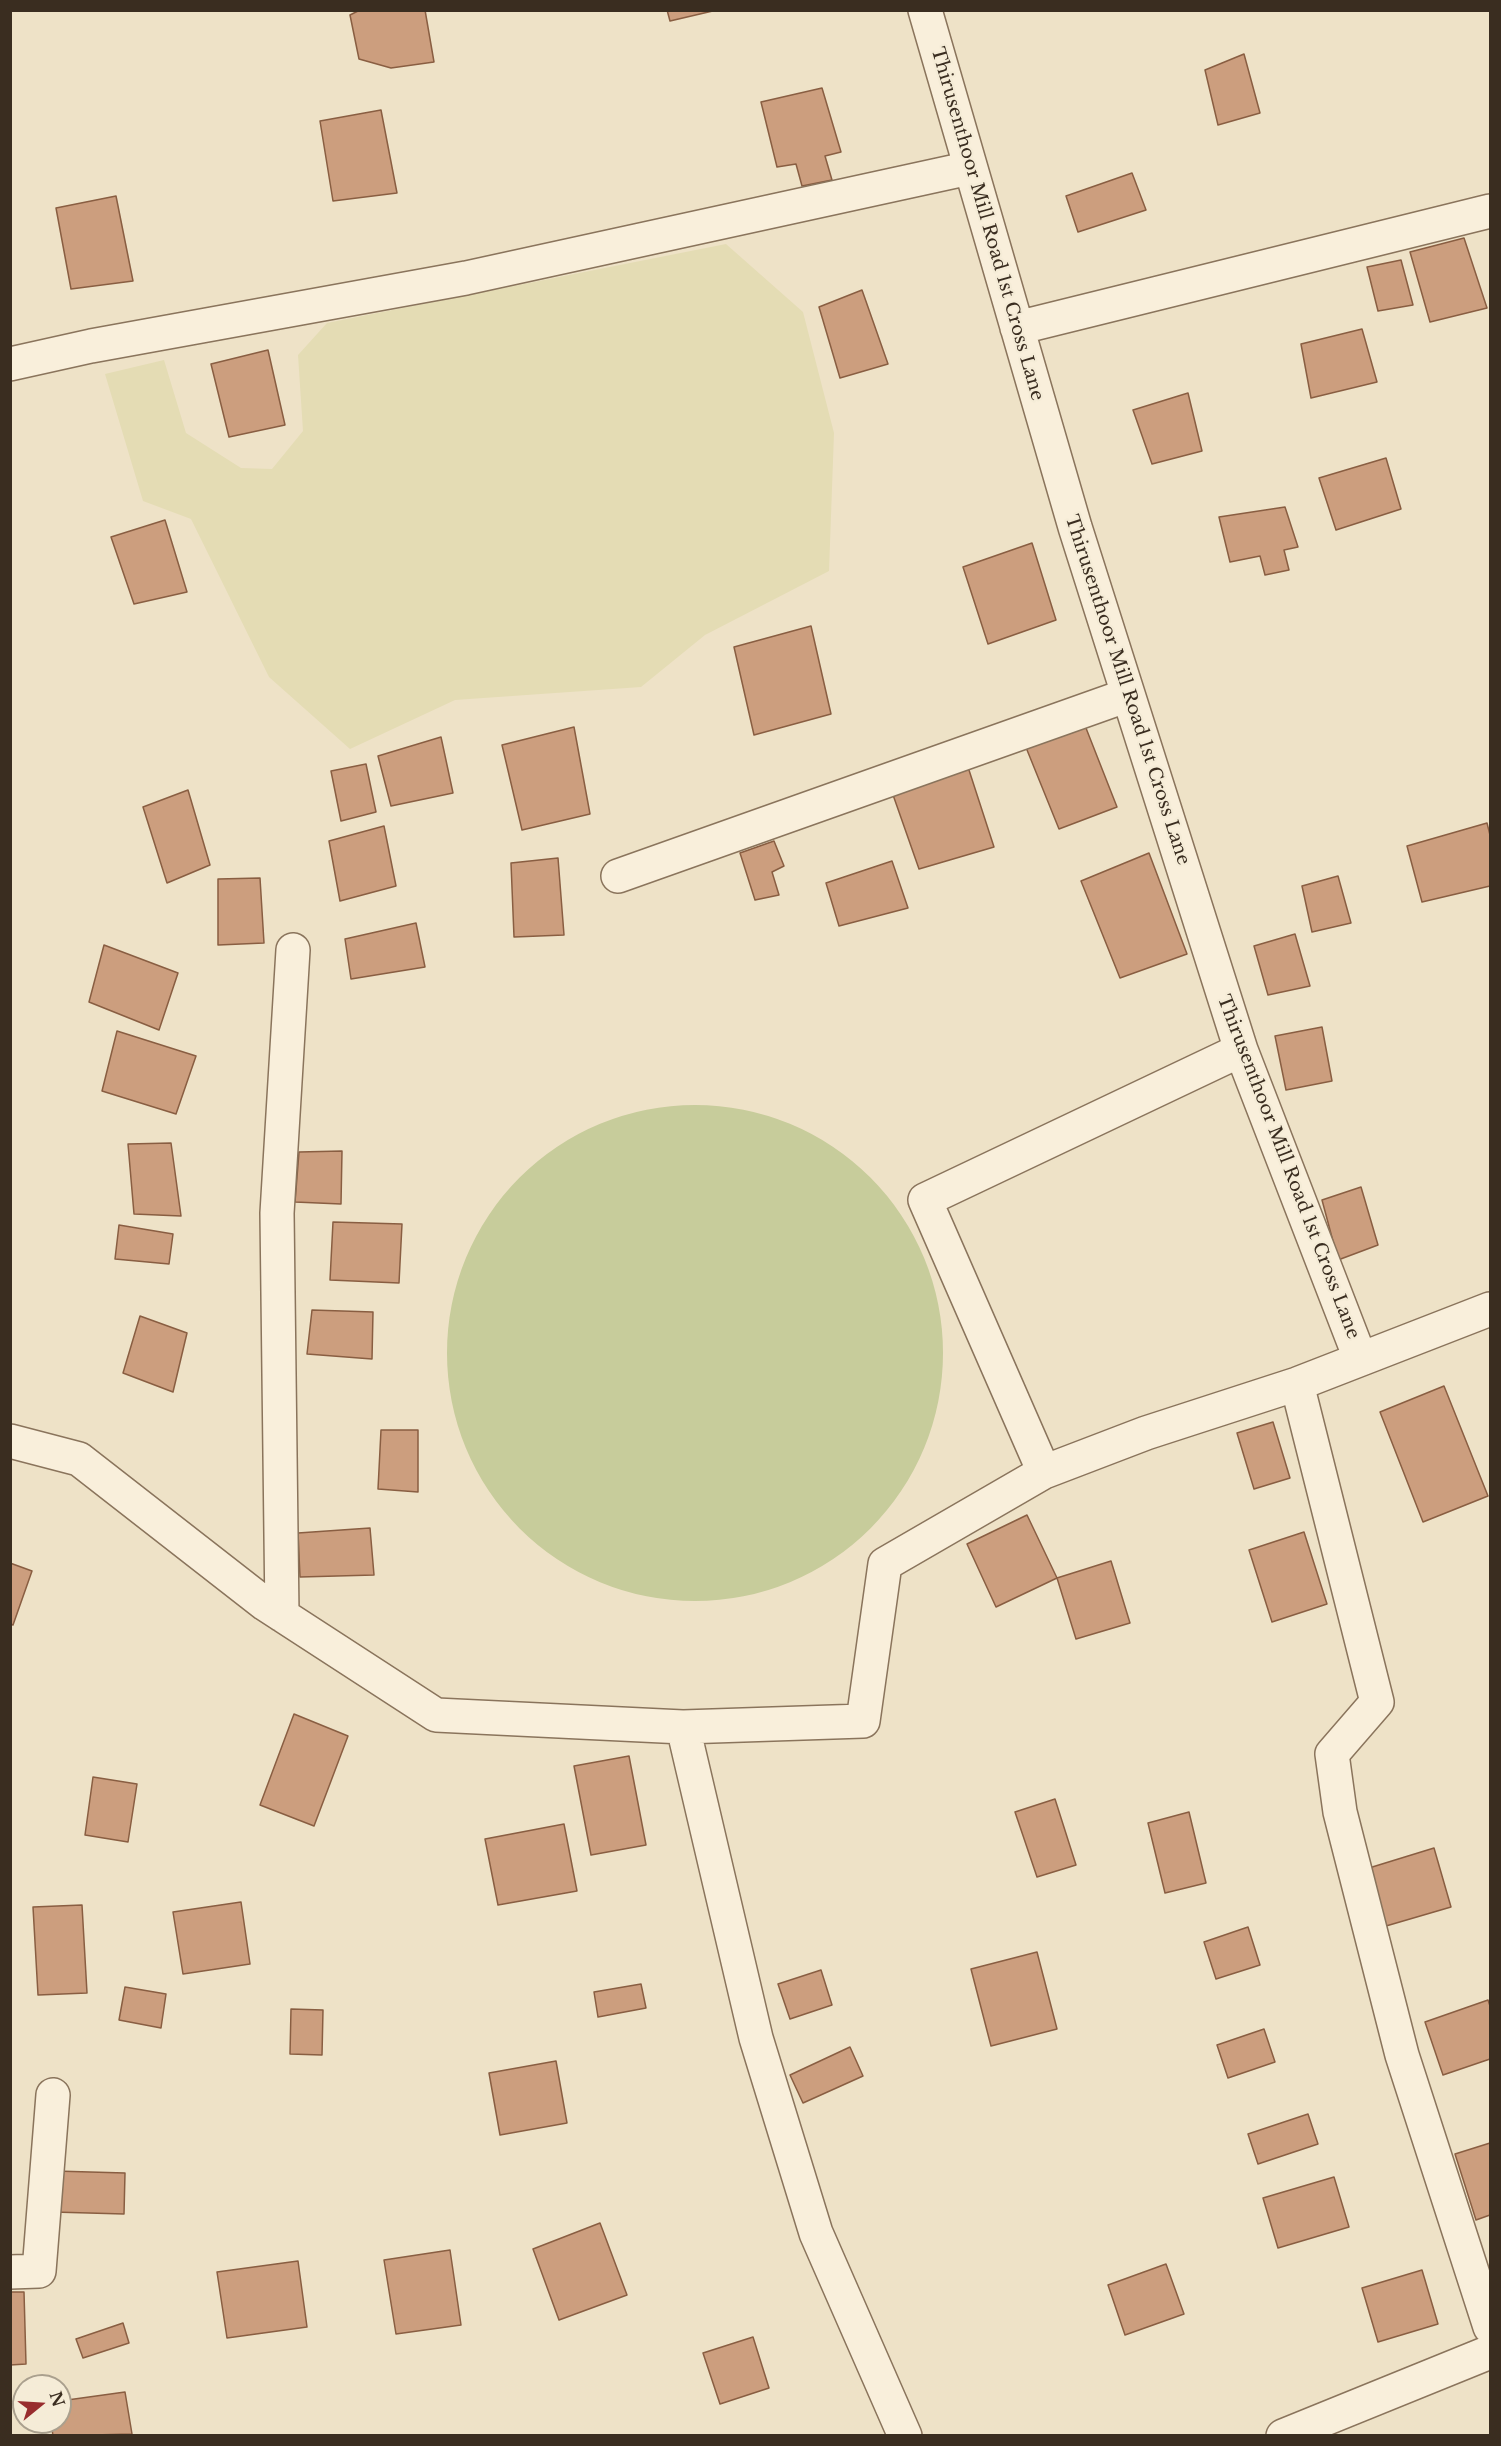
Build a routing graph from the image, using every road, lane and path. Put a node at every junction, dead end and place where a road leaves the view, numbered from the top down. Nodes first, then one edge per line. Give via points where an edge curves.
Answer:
1 (925, 10) edge
2 (970, 168) junction
3 (1491, 211) edge
4 (1017, 328) junction
5 (10, 364) edge
6 (1128, 695) junction
7 (618, 876) dead end
8 (293, 950) dead end
9 (1241, 1050) junction
10 (1491, 1309) edge
11 (1360, 1358) junction
12 (1297, 1384) junction
13 (10, 1441) edge
14 (1044, 1472) junction
15 (282, 1615) junction
16 (683, 1728) junction
17 (53, 2095) dead end
18 (10, 2272) edge
19 (1491, 2327) edge
20 (1491, 2352) edge
21 (904, 2436) edge
22 (1283, 2436) edge

1 - 2 street, Thirusenthoor Mill Road 1st Cross Lane
2 - 4 street, Thirusenthoor Mill Road 1st Cross Lane
2 - 5 street via 466,278
3 - 4 street
4 - 6 street, Thirusenthoor Mill Road 1st Cross Lane
6 - 7 street
6 - 9 street, Thirusenthoor Mill Road 1st Cross Lane
8 - 15 street via 277,1214
9 - 11 street, Thirusenthoor Mill Road 1st Cross Lane
9 - 14 street via 926,1200
10 - 11 street
11 - 12 street
12 - 14 street via 1146,1433
12 - 19 street via 1377,1702 1332,1754 1340,1812 1402,2055
13 - 15 street via 79,1459
14 - 16 street via 885,1564 862,1721
15 - 16 street via 436,1715
16 - 21 street via 756,2038 816,2233
17 - 18 street via 39,2271
20 - 22 street

